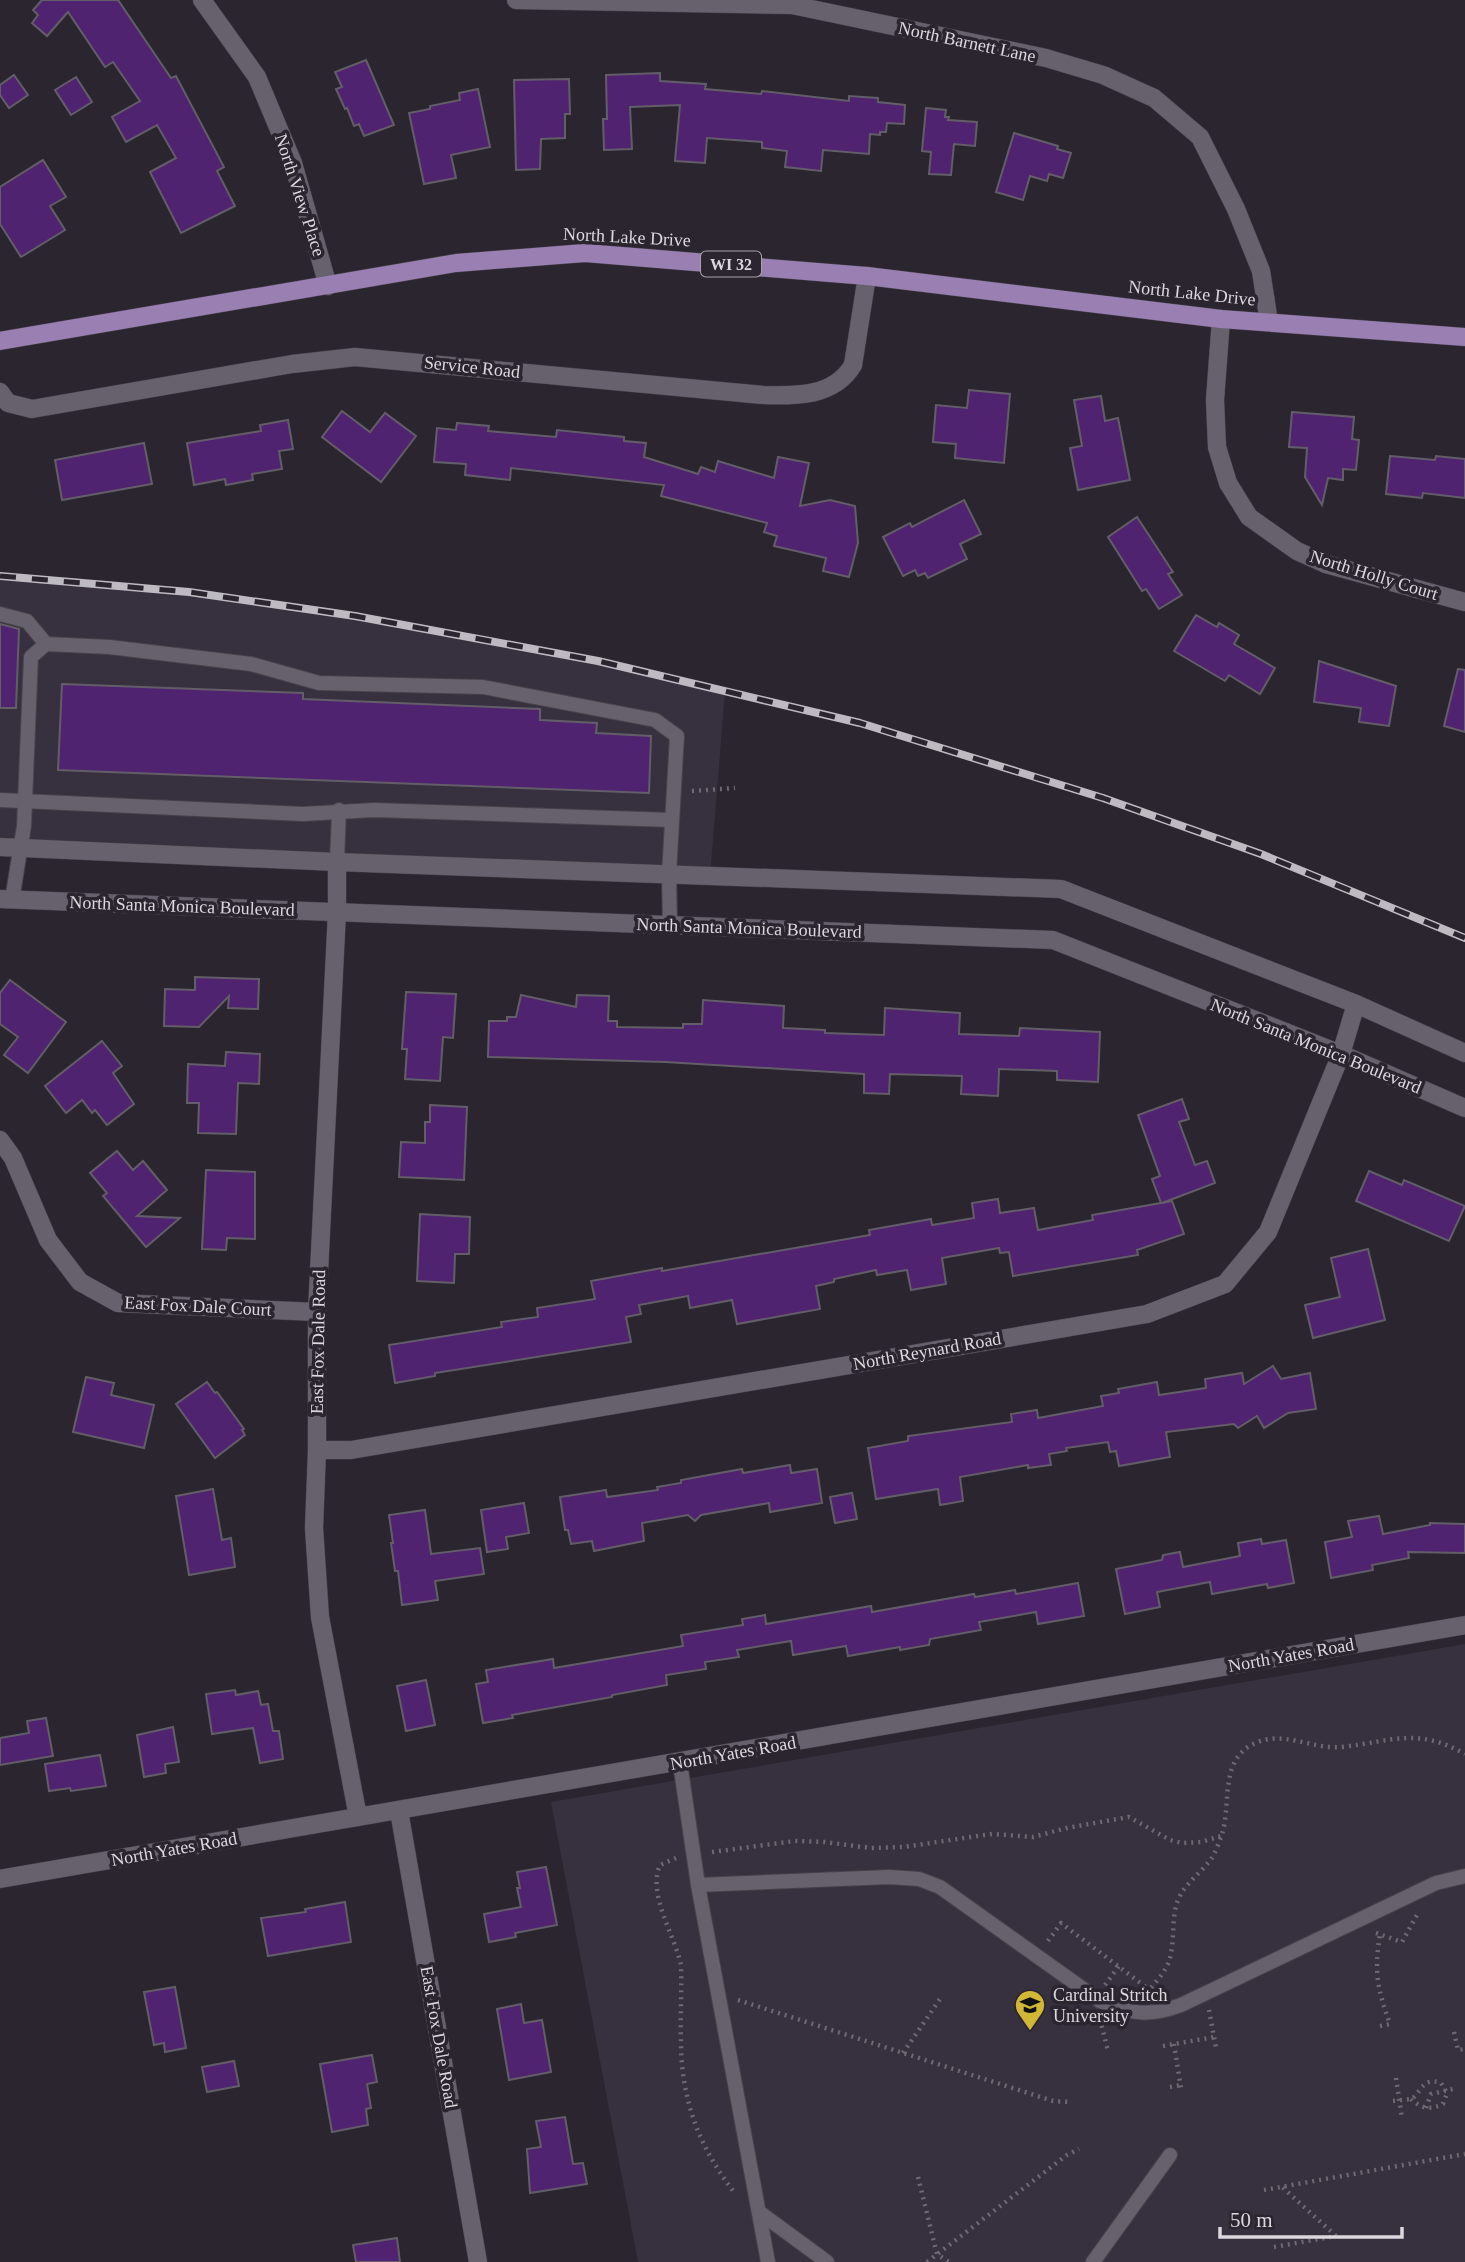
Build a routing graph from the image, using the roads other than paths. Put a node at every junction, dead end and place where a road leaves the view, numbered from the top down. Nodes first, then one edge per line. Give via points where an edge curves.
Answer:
1 (202, 0) edge
2 (516, 0) edge
3 (867, 276) junction
4 (328, 286) junction
5 (1220, 318) junction
6 (1269, 322) junction
7 (1465, 337) edge
8 (0, 341) edge
9 (0, 392) edge
10 (1465, 602) edge
11 (0, 614) edge
12 (46, 644) junction
13 (0, 800) edge
14 (25, 801) junction
15 (339, 810) junction
16 (671, 820) junction
17 (0, 847) edge
18 (21, 848) junction
19 (337, 862) junction
20 (669, 874) junction
21 (6, 900) edge
22 (337, 912) junction
23 (670, 925) junction
24 (1356, 1004) junction
25 (1465, 1052) edge
26 (1340, 1054) junction
27 (1465, 1108) edge
28 (0, 1140) edge
29 (317, 1312) junction
30 (317, 1450) junction
31 (1465, 1625) edge
32 (680, 1762) junction
33 (399, 1811) junction
34 (358, 1817) junction
35 (1465, 1875) edge
36 (0, 1879) edge
37 (698, 1885) junction
38 (1170, 2155) dead end
39 (759, 2212) junction
40 (478, 2262) edge
41 (768, 2262) edge
42 (827, 2262) edge
43 (1093, 2262) edge

1 - 4 street, North View Place via 257,77 293,163
2 - 6 street, North Barnett Lane via 792,5 1046,58 1103,75 1154,98 1200,137 1261,271
3 - 4 main road, North Lake Drive / WI 32 via 585,253 456,263
3 - 5 main road, North Lake Drive / WI 32
3 - 9 street, Service Road via 853,365 833,386 811,394 763,395 355,357 32,409 8,402
4 - 8 main road, North Lake Drive / WI 32
5 - 6 main road, North Lake Drive / WI 32
5 - 10 street, North Holly Court via 1214,400 1217,447 1228,483 1249,517 1297,551 1326,564
6 - 7 main road, North Lake Drive / WI 32
11 - 12 lane via 27,621
12 - 14 lane via 32,657
12 - 16 lane via 251,664 319,683 483,687 655,720 677,736
13 - 14 lane
14 - 15 lane via 303,814
14 - 18 lane
15 - 16 lane
15 - 19 lane
16 - 20 lane
17 - 18 street
18 - 19 street
18 - 21 lane
19 - 20 street
19 - 22 street, East Fox Dale Road
20 - 23 lane
20 - 24 street via 1060,889
21 - 22 street, North Santa Monica Boulevard
22 - 23 street, North Santa Monica Boulevard
22 - 29 street, East Fox Dale Road
23 - 26 street, North Santa Monica Boulevard via 1053,940
24 - 25 street
24 - 26 street, North Reynard Road
26 - 27 street, North Santa Monica Boulevard
26 - 30 street, North Reynard Road via 1268,1233 1225,1284 1147,1314 351,1450
28 - 29 street, East Fox Dale Court via 13,1158 48,1240 80,1282 118,1303
29 - 30 street, East Fox Dale Road
30 - 34 street, East Fox Dale Road via 314,1528 320,1617
31 - 32 street, North Yates Road
32 - 33 street, North Yates Road
32 - 37 lane
33 - 34 street, North Yates Road
33 - 40 street, East Fox Dale Road
34 - 36 street, North Yates Road
35 - 37 lane via 1425,1888 1157,2012 1133,2012 1100,2000 940,1887 919,1880
37 - 39 lane
38 - 43 lane
39 - 41 lane
39 - 42 lane

